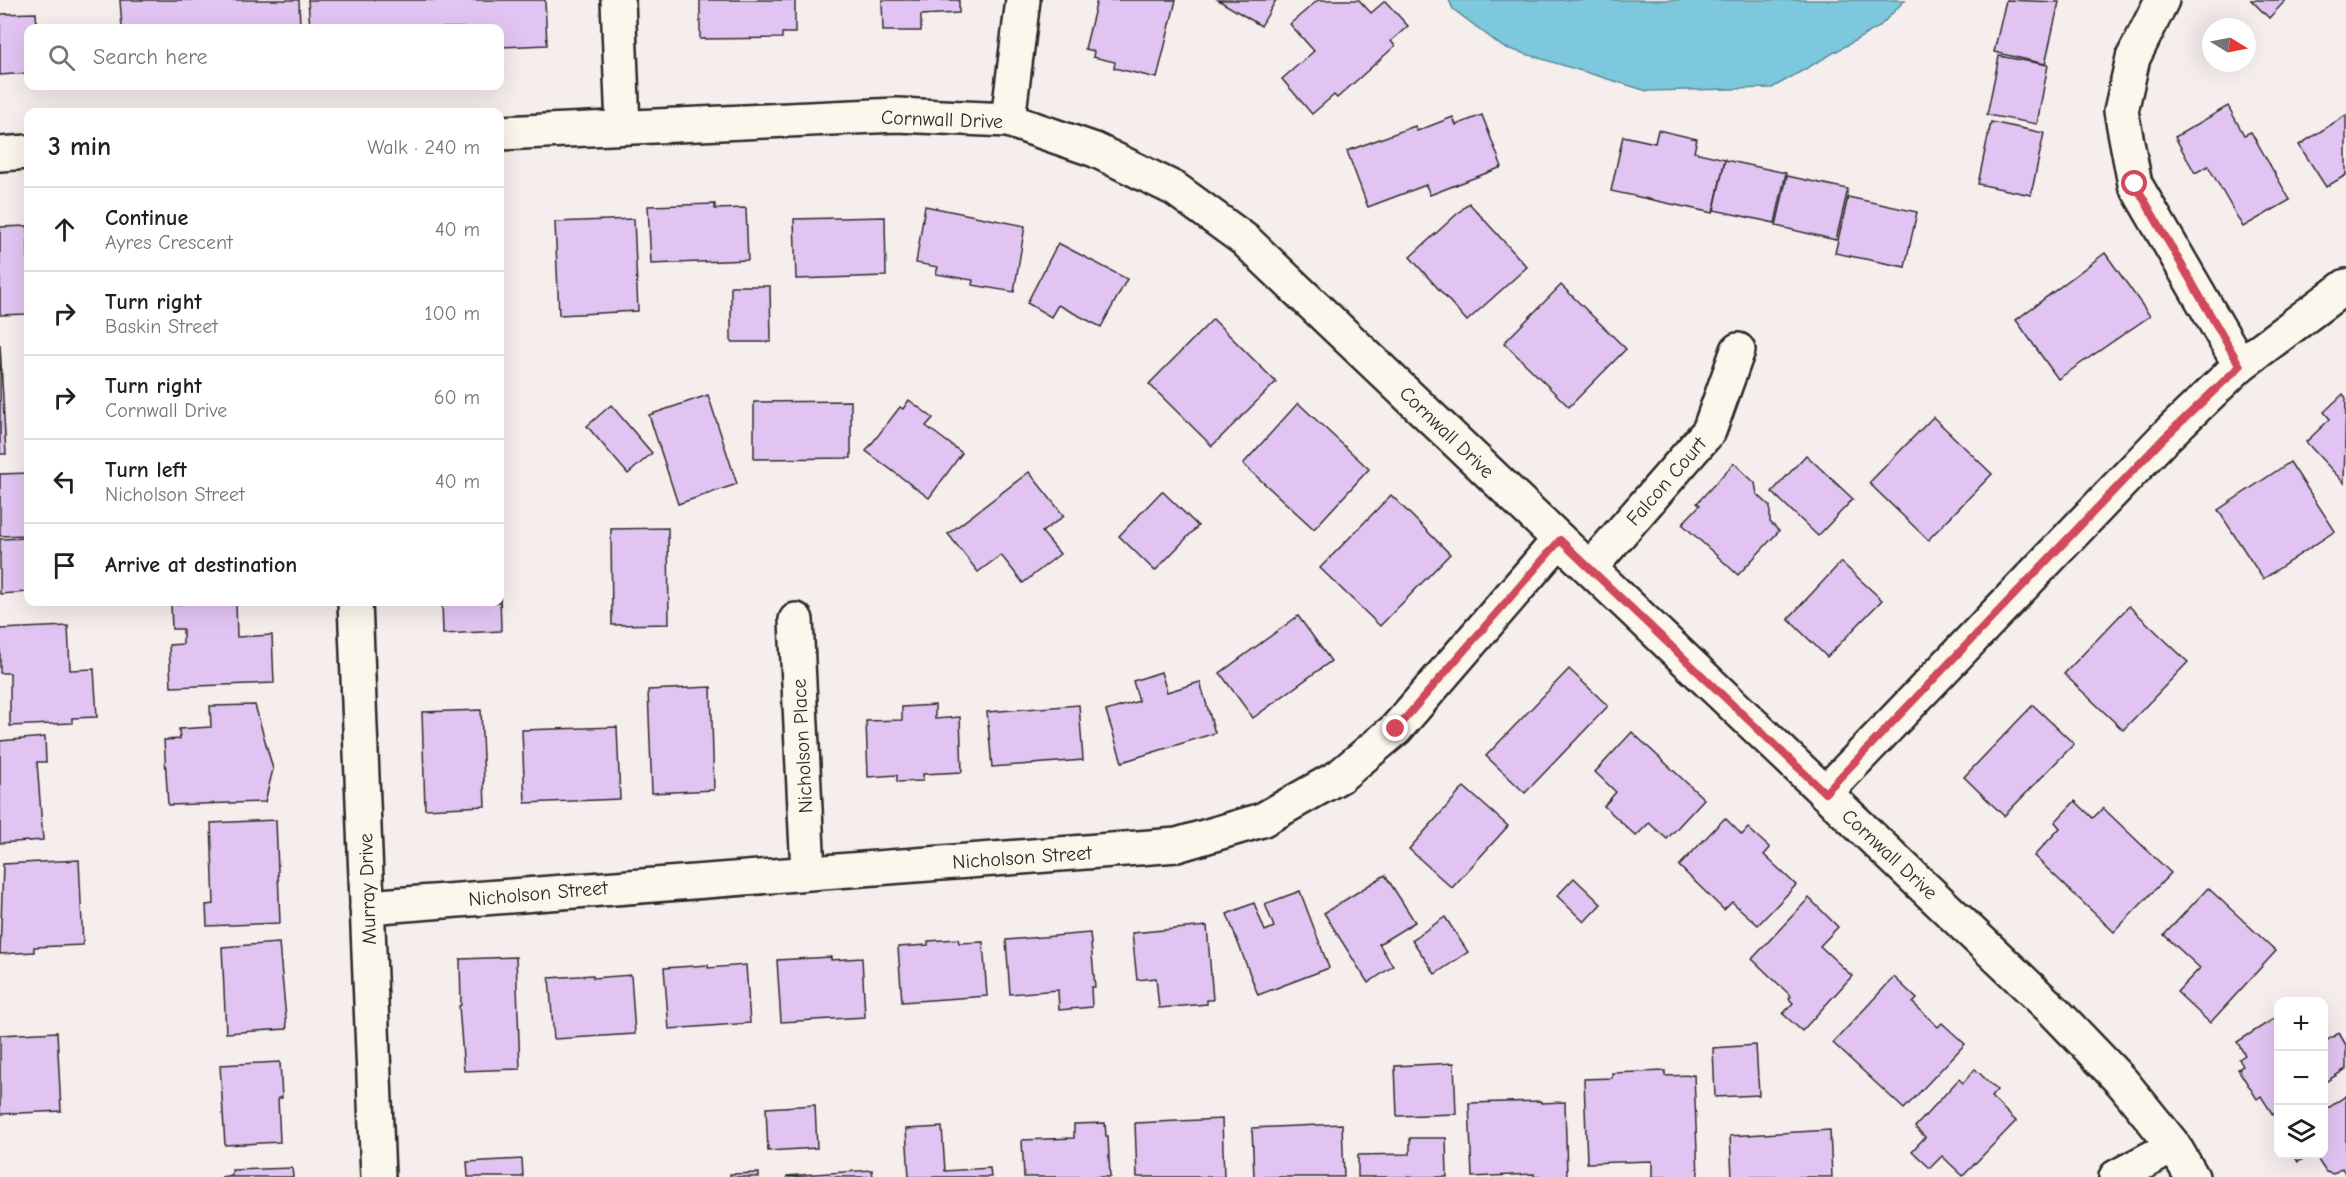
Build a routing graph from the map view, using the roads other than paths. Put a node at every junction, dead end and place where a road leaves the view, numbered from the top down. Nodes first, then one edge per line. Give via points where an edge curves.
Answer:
1 (618, 0) edge
2 (1023, 0) edge
3 (2162, 0) edge
4 (1008, 120) junction
5 (623, 127) junction
6 (504, 133) edge
7 (24, 152) edge
8 (0, 153) edge
9 (2346, 286) edge
10 (1738, 350) dead end
11 (2240, 366) junction
12 (1560, 540) junction
13 (1590, 568) junction
14 (356, 606) edge
15 (796, 620) dead end
16 (1825, 793) junction
17 (808, 872) junction
18 (368, 907) junction
19 (2174, 1146) junction
20 (378, 1177) edge
21 (2116, 1177) edge
22 (2192, 1177) edge

1 - 5 street
2 - 4 street
3 - 11 street via 2133,58 2121,111 2135,184
4 - 5 street, Cornwall Drive via 897,115
4 - 12 street, Cornwall Drive via 1095,150 1175,189 1245,240
5 - 6 street, Cornwall Drive
7 - 8 street
9 - 11 street
10 - 13 street, Falcon Court via 1709,431
11 - 16 street via 2164,438
12 - 13 street, Cornwall Drive
12 - 17 street, Nicholson Street via 1396,729 1340,776 1262,820 1178,845
13 - 16 street, Cornwall Drive
14 - 18 street, Murray Drive
15 - 17 street, Nicholson Place
16 - 19 street, Cornwall Drive via 2054,1011 2123,1083
17 - 18 street, Nicholson Street
18 - 20 street, Murray Drive
19 - 21 street
19 - 22 street, Cornwall Drive

